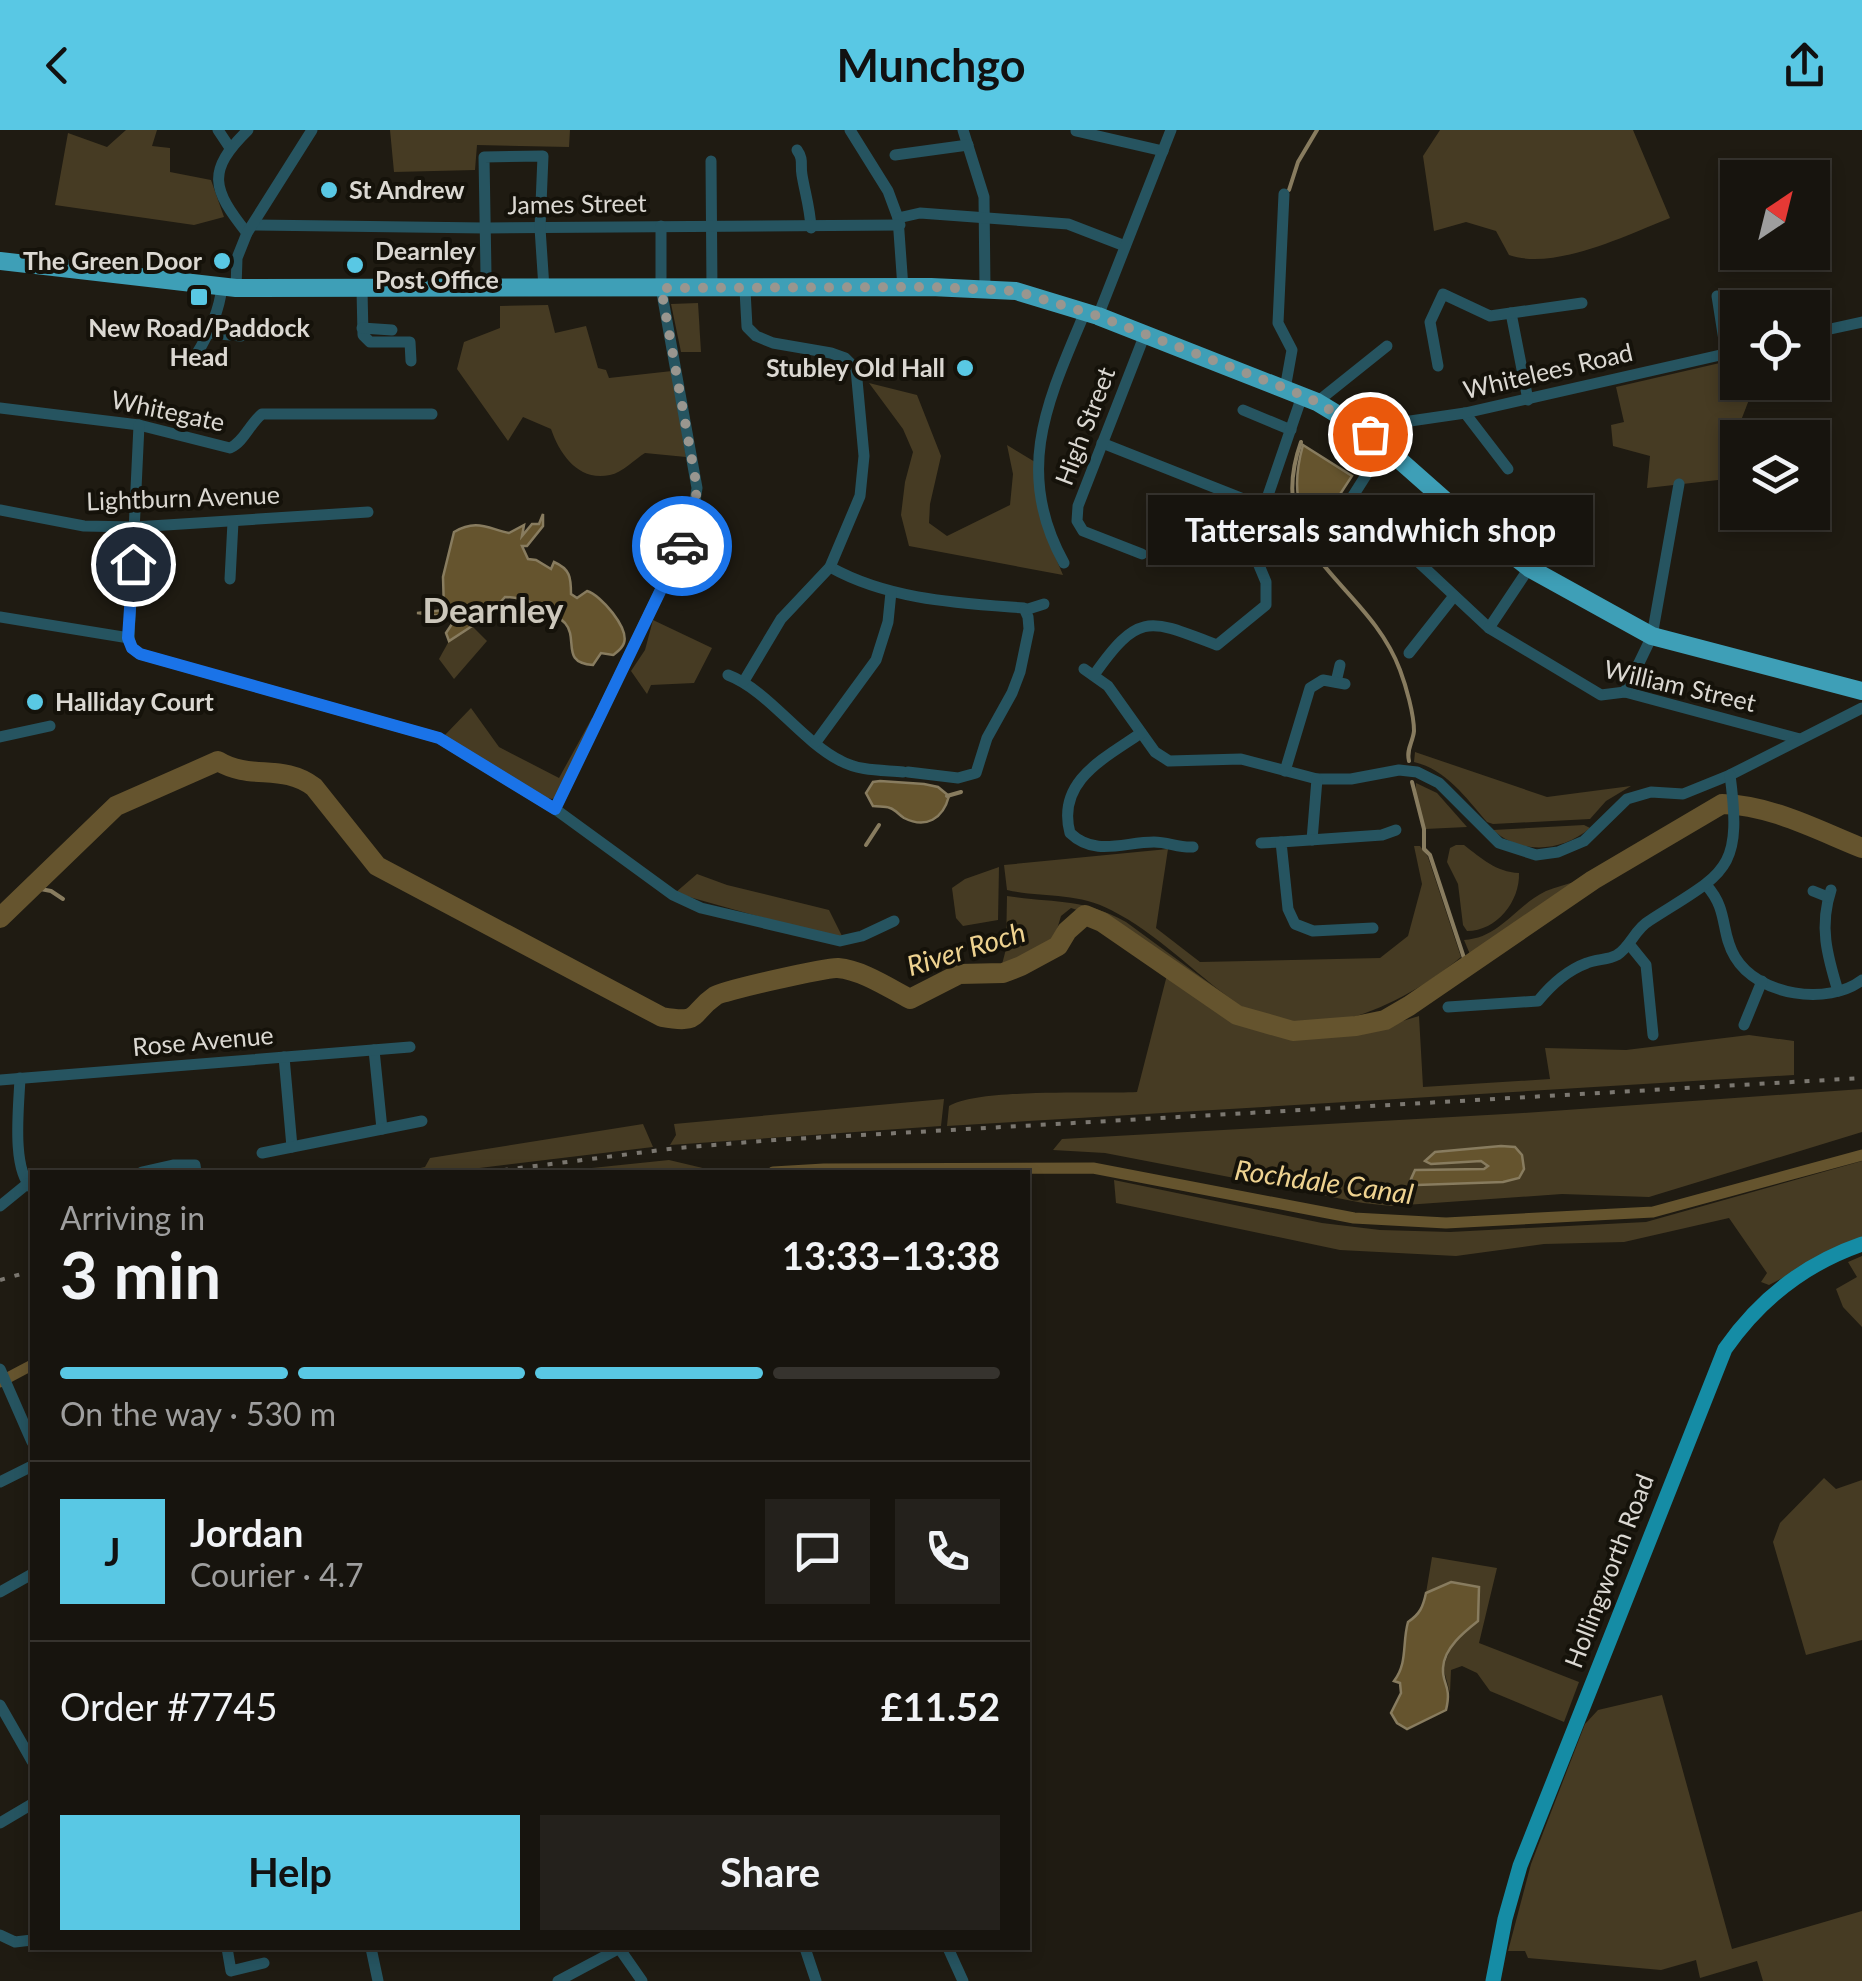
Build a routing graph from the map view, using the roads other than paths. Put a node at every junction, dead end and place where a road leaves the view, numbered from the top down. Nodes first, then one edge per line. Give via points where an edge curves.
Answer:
1 (218, 130) edge
2 (248, 130) edge
3 (312, 130) edge
4 (850, 130) edge
5 (963, 130) edge
6 (1170, 130) edge
7 (1076, 131) edge
8 (968, 145) junction
9 (230, 148) junction
10 (797, 150) dead end
11 (1163, 151) junction
12 (895, 155) dead end
13 (711, 162) dead end
14 (1284, 194) dead end
15 (986, 216) junction
16 (899, 222) junction
17 (661, 226) junction
18 (485, 228) junction
19 (540, 228) junction
20 (710, 228) junction
21 (811, 228) junction
22 (251, 229) junction
23 (1124, 246) junction
24 (0, 261) edge
25 (486, 274) dead end
26 (229, 288) junction
27 (544, 288) junction
28 (661, 288) junction
29 (903, 288) junction
30 (985, 288) junction
31 (362, 290) junction
32 (712, 290) junction
33 (745, 290) junction
34 (1717, 296) dead end
35 (1582, 303) dead end
36 (1720, 307) edge
37 (1511, 313) junction
38 (1092, 314) junction
39 (1862, 322) edge
40 (362, 328) junction
41 (1830, 329) edge
42 (392, 330) dead end
43 (209, 334) junction
44 (1144, 334) junction
45 (241, 336) dead end
46 (1387, 346) dead end
47 (1720, 355) edge
48 (196, 356) dead end
49 (411, 361) dead end
50 (1438, 366) dead end
51 (1301, 395) junction
52 (1528, 400) junction
53 (0, 408) edge
54 (1243, 410) dead end
55 (1464, 413) junction
56 (432, 414) dead end
57 (139, 425) junction
58 (1290, 430) junction
59 (1370, 434) junction
60 (1102, 443) junction
61 (1370, 469) dead end
62 (1508, 469) dead end
63 (1679, 484) dead end
64 (0, 510) edge
65 (368, 512) dead end
66 (232, 522) junction
67 (135, 526) junction
68 (1142, 554) dead end
69 (1252, 558) dead end
70 (1064, 563) dead end
71 (830, 567) junction
72 (1530, 568) junction
73 (230, 580) dead end
74 (891, 592) junction
75 (1454, 596) junction
76 (1044, 604) dead end
77 (1024, 609) junction
78 (0, 617) edge
79 (1490, 628) junction
80 (1652, 636) junction
81 (128, 638) junction
82 (1409, 653) dead end
83 (1340, 666) dead end
84 (728, 675) dead end
85 (744, 681) junction
86 (1855, 690) edge
87 (1625, 692) junction
88 (1862, 708) edge
89 (1841, 718) junction
90 (50, 726) dead end
91 (1141, 734) junction
92 (0, 737) edge
93 (1800, 739) junction
94 (816, 742) junction
95 (1285, 771) junction
96 (1730, 775) junction
97 (1317, 779) junction
98 (555, 809) junction
99 (1070, 833) junction
100 (1312, 840) junction
101 (1282, 842) junction
102 (1261, 843) dead end
103 (1060, 844) dead end
104 (1395, 846) dead end
105 (1194, 847) dead end
106 (1707, 886) junction
107 (1813, 891) dead end
108 (894, 920) dead end
109 (1373, 928) dead end
110 (1629, 944) junction
111 (1862, 980) edge
112 (1762, 981) junction
113 (1838, 991) junction
114 (1538, 1001) junction
115 (1448, 1006) dead end
116 (1547, 1012) dead end
117 (1744, 1025) dead end
118 (1649, 1026) dead end
119 (410, 1047) dead end
120 (374, 1050) junction
121 (284, 1057) junction
122 (20, 1078) junction
123 (0, 1080) edge
124 (422, 1121) dead end
125 (382, 1129) junction
126 (292, 1147) junction
127 (262, 1153) dead end
128 (195, 1164) edge
129 (151, 1170) edge
130 (30, 1186) edge
131 (0, 1206) edge
132 (1862, 1244) edge
133 (1, 1371) edge
134 (30, 1438) edge
135 (30, 1467) edge
136 (0, 1482) edge
137 (30, 1575) edge
138 (0, 1592) edge
139 (1, 1709) edge
140 (30, 1758) edge
141 (30, 1805) edge
142 (0, 1823) edge
143 (0, 1935) edge
144 (30, 1940) edge
145 (227, 1950) edge
146 (371, 1950) edge
147 (615, 1950) edge
148 (620, 1950) edge
149 (806, 1950) edge
150 (949, 1950) edge
151 (264, 1963) dead end
152 (378, 1981) edge
153 (558, 1981) edge
154 (642, 1981) edge
155 (816, 1981) edge
156 (964, 1981) edge
157 (1493, 1981) edge

1 - 9 street
2 - 9 street
3 - 22 street
4 - 16 street
5 - 8 street
6 - 11 street
7 - 11 street
8 - 12 street
8 - 15 street
9 - 22 street via 220,162 221,193
10 - 21 street
11 - 23 street
13 - 20 street
14 - 51 street via 1278,322
15 - 16 street, James Street via 920,213
15 - 23 street, James Street via 1068,224
15 - 30 street
16 - 21 street, James Street
16 - 29 street
17 - 19 street, James Street
17 - 20 street, James Street
17 - 28 street
18 - 19 street, James Street
18 - 19 street via 484,156 543,156
18 - 22 street, James Street
18 - 25 street
19 - 27 street
20 - 21 street, James Street
20 - 32 street
22 - 26 street
23 - 38 street
24 - 26 highway
26 - 31 highway
26 - 43 street
27 - 28 highway
27 - 31 highway
28 - 32 highway
28 - 98 street via 697,488 692,527
29 - 30 highway
29 - 33 highway
30 - 38 highway
31 - 40 street
32 - 33 highway
33 - 71 street via 747,327 756,336 832,353 856,369 864,456 860,496
34 - 36 street
35 - 37 street
37 - 50 street via 1490,316 1443,294 1430,322
37 - 52 street
38 - 44 highway
38 - 70 street via 1047,404 1038,449 1041,508
39 - 41 street
40 - 42 street
40 - 49 street via 370,342 410,342
43 - 45 street
43 - 48 street
44 - 51 highway
44 - 60 street, High Street
46 - 51 street
47 - 52 street, Whitelees Road
51 - 58 street
51 - 59 highway
52 - 55 street, Whitelees Road
53 - 57 street, Whitegate
54 - 58 street
55 - 59 street, Whitelees Road via 1384,425
55 - 62 street
56 - 57 street, Whitegate via 262,414 230,448
57 - 67 street
58 - 60 street via 1264,507
59 - 72 highway
60 - 68 street, High Street via 1076,521 1083,531
61 - 75 street, William Street via 1350,499
63 - 80 street
64 - 67 street, Lightburn Avenue via 84,526
65 - 66 street, Lightburn Avenue
66 - 67 street, Lightburn Avenue
66 - 73 street
67 - 81 street
69 - 91 street via 1266,582 1270,608 1218,650 1163,624 1148,625 1116,644 1089,672 1108,686
71 - 74 street
71 - 85 street via 781,620
72 - 79 street
72 - 80 highway
74 - 77 street
74 - 94 street via 876,660
75 - 79 street, William Street
75 - 82 street
76 - 77 street
77 - 94 street via 1029,629 1020,672 976,773 958,778 854,766
78 - 81 street
79 - 87 street, William Street via 1601,695
80 - 86 highway
80 - 87 street
81 - 98 street via 140,654 439,738
83 - 95 street via 1340,683 1324,680 1310,688
84 - 85 street
85 - 94 street
86 - 89 street
87 - 93 street, William Street
88 - 89 street
89 - 93 street
90 - 92 street
91 - 95 street via 1169,761 1241,759
91 - 99 street via 1080,778 1068,804
93 - 96 street
95 - 97 street
96 - 97 street via 1683,794 1635,796 1584,841 1536,855 1498,843 1439,783 1417,772
96 - 106 street via 1732,856
97 - 100 street
98 - 108 street via 673,895 702,908 840,941
99 - 103 street
99 - 105 street via 1102,848 1156,842
100 - 101 street
100 - 104 street via 1393,831
101 - 102 street
101 - 109 street via 1288,909 1301,933 1353,923
106 - 110 street via 1646,922
106 - 112 street via 1722,906 1737,960
107 - 113 street via 1830,893 1822,919
110 - 114 street via 1576,968
110 - 118 street via 1646,964
111 - 113 street
112 - 113 street via 1806,994
112 - 117 street
114 - 115 street via 1463,1000
114 - 116 street
119 - 120 street, Rose Avenue
120 - 121 street, Rose Avenue
120 - 125 street
121 - 122 street, Rose Avenue
121 - 126 street
122 - 123 street, Rose Avenue
122 - 130 street via 22,1173
124 - 125 street
125 - 126 street
126 - 127 street
128 - 129 street
130 - 131 street
132 - 157 main road, Hollingworth Road via 1774,1292 1725,1349 1520,1866
133 - 134 street
135 - 136 street
137 - 138 street
139 - 140 street
141 - 142 street
143 - 144 street
145 - 151 street via 231,1971
146 - 152 street
147 - 153 street
148 - 154 street
149 - 155 street
150 - 156 street

